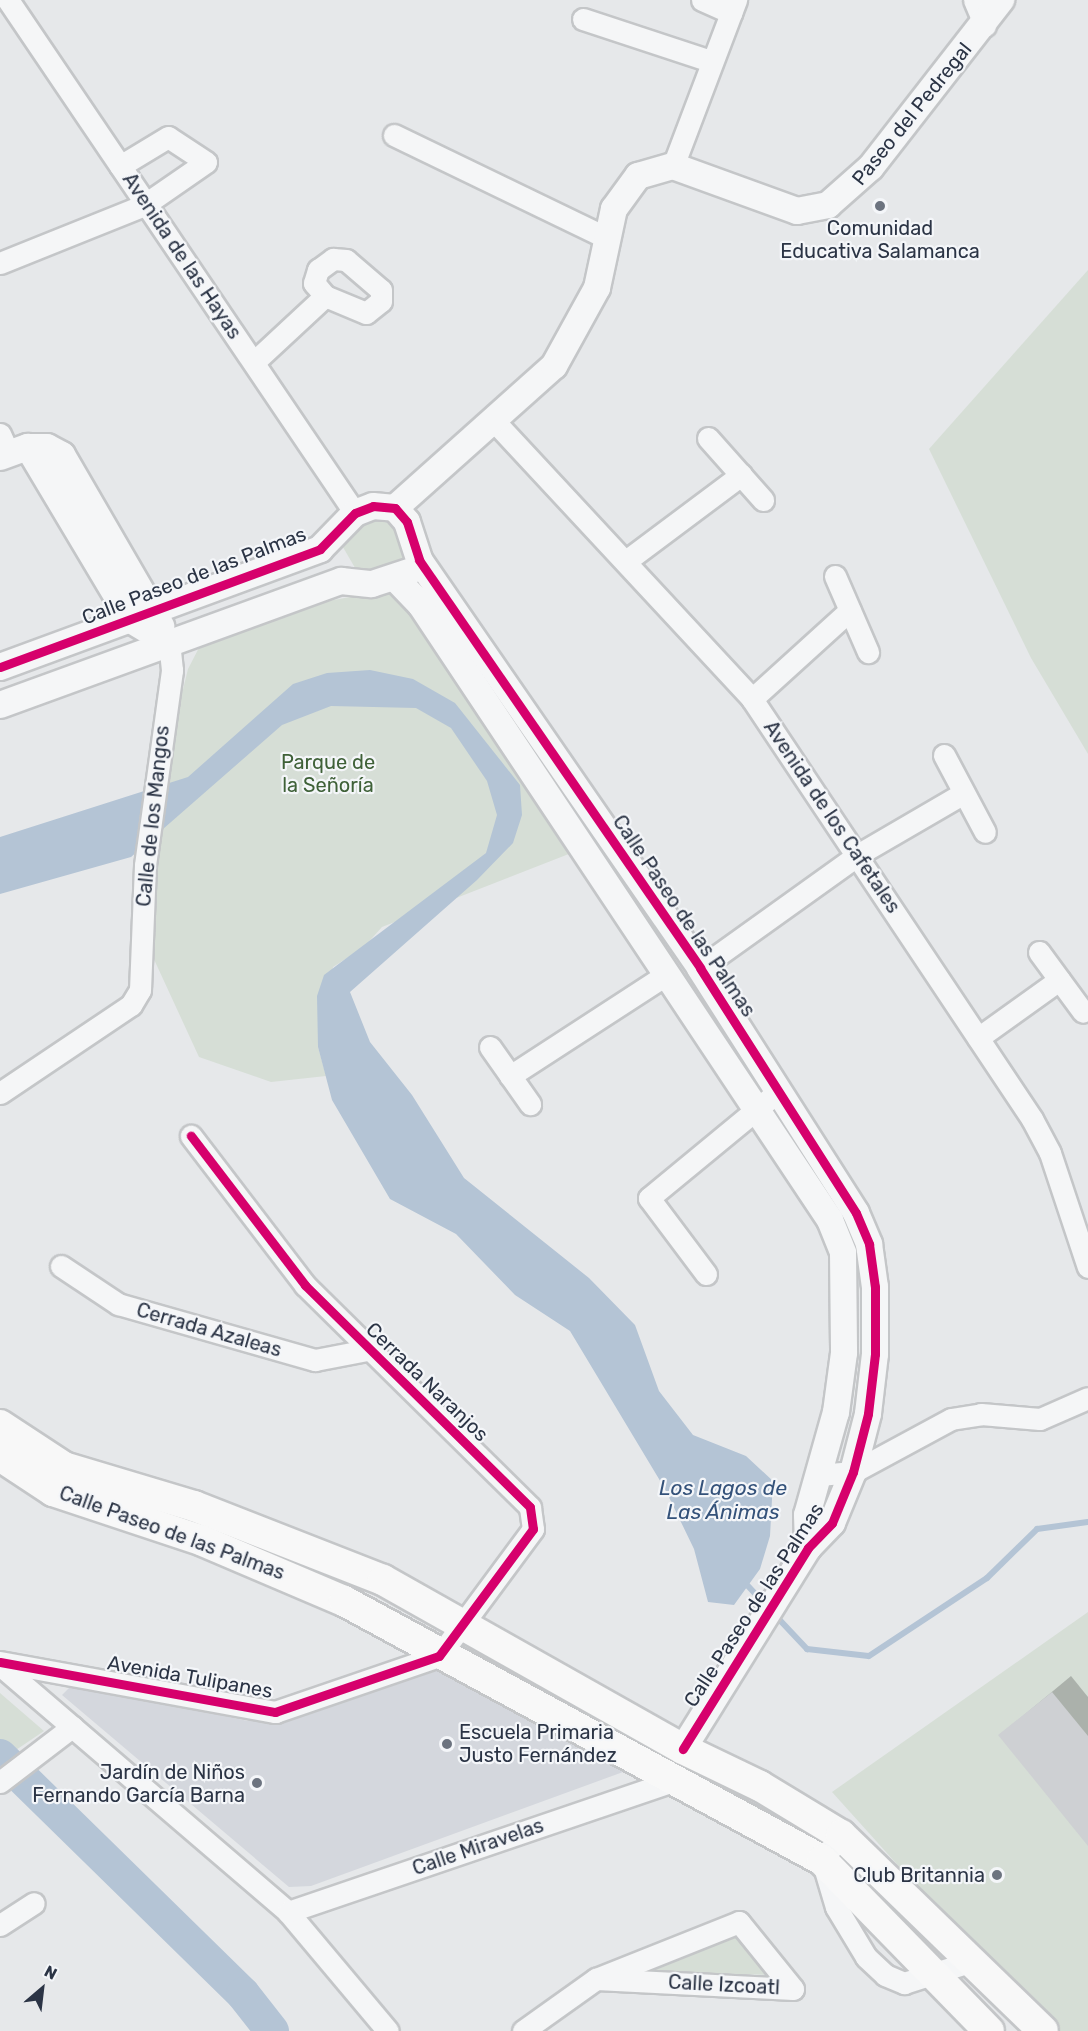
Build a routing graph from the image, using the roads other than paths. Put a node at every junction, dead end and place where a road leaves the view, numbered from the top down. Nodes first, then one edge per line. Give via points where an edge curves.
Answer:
1 (8, 0) edge
2 (702, 0) edge
3 (974, 0) edge
4 (1001, 0) edge
5 (733, 7) edge
6 (583, 19) dead end
7 (985, 26) junction
8 (711, 61) junction
9 (394, 135) dead end
10 (120, 166) junction
11 (672, 166) junction
12 (144, 205) junction
13 (607, 238) junction
14 (0, 263) edge
15 (325, 296) dead end
16 (254, 362) junction
17 (495, 422) junction
18 (708, 438) dead end
19 (9, 448) edge
20 (741, 475) junction
21 (763, 500) dead end
22 (394, 508) junction
23 (355, 513) junction
24 (419, 560) junction
25 (626, 561) junction
26 (835, 576) dead end
27 (396, 579) junction
28 (850, 610) junction
29 (142, 616) junction
30 (169, 643) junction
31 (868, 652) dead end
32 (0, 667) edge
33 (752, 699) junction
34 (0, 705) edge
35 (944, 755) dead end
36 (964, 793) junction
37 (985, 832) dead end
38 (859, 854) junction
39 (658, 907) junction
40 (633, 923) junction
41 (1039, 952) dead end
42 (700, 968) junction
43 (667, 974) junction
44 (1059, 981) junction
45 (1083, 1012) dead end
46 (978, 1038) junction
47 (490, 1047) dead end
48 (510, 1076) junction
49 (779, 1091) junction
50 (0, 1093) edge
51 (530, 1104) dead end
52 (753, 1108) junction
53 (191, 1136) dead end
54 (61, 1266) dead end
55 (1088, 1267) edge
56 (706, 1274) dead end
57 (367, 1350) junction
58 (1088, 1398) edge
59 (0, 1425) edge
60 (0, 1456) edge
61 (853, 1472) junction
62 (819, 1475) junction
63 (808, 1548) junction
64 (460, 1628) junction
65 (440, 1656) junction
66 (0, 1664) edge
67 (72, 1727) junction
68 (683, 1749) junction
69 (3, 1780) edge
70 (669, 1782) junction
71 (841, 1835) junction
72 (822, 1860) junction
73 (34, 1903) dead end
74 (288, 1912) junction
75 (0, 1924) edge
76 (972, 1961) junction
77 (937, 1976) junction
78 (596, 1979) junction
79 (388, 2031) edge
80 (523, 2031) edge
81 (989, 2031) edge
82 (1043, 2031) edge

1 - 10 street, Avenida de las Hayas
2 - 5 street
3 - 7 street
4 - 7 street, Paseo del Pedregal
5 - 8 street
6 - 8 street
7 - 11 street, Paseo del Pedregal via 864,174 828,205 797,211
8 - 11 street
9 - 13 street
10 - 12 street, Avenida de las Hayas
10 - 12 street via 168,137 206,162
11 - 13 street via 654,167 625,189
12 - 14 street
12 - 16 street, Avenida de las Hayas
13 - 17 street via 597,288 579,327 554,366
15 - 16 street
16 - 23 street, Avenida de las Hayas
17 - 22 street
17 - 25 street, Avenida de los Cafetales
18 - 20 street
19 - 29 street via 46,447 62,455
20 - 21 street
20 - 25 street
22 - 23 street via 373,506
22 - 24 street, Calle Paseo de las Palmas via 407,522
23 - 29 street, Calle Paseo de las Palmas via 320,549
24 - 27 street
24 - 39 street, Calle Paseo de las Palmas
25 - 33 street, Avenida de los Cafetales
26 - 28 street
27 - 30 street via 341,581
27 - 40 street, Calle Paseo de las Palmas via 421,605
28 - 31 street
28 - 33 street
29 - 30 street
29 - 32 street, Calle Paseo de las Palmas
30 - 34 street
30 - 50 street, Calle de los Mangos via 172,670 155,767 145,865 140,990 131,1005
33 - 38 street, Avenida de los Cafetales
35 - 36 street
36 - 37 street
36 - 38 street
38 - 42 street
38 - 46 street, Avenida de los Cafetales
39 - 40 street
39 - 42 street, Calle Paseo de las Palmas
40 - 43 street, Calle Paseo de las Palmas
41 - 44 street
42 - 49 street, Calle Paseo de las Palmas
43 - 48 street
43 - 52 street, Calle Paseo de las Palmas
44 - 45 street
44 - 46 street
46 - 55 street, Avenida de los Cafetales via 1050,1153
47 - 48 street
48 - 51 street
49 - 52 street
49 - 61 street, Calle Paseo de las Palmas via 856,1213 869,1244 875,1354 868,1414
52 - 56 street via 649,1198
52 - 62 street, Calle Paseo de las Palmas via 830,1220 843,1253 844,1353
53 - 57 street, Cerrada Naranjos via 305,1285
54 - 57 street, Cerrada Azaleas via 118,1304 315,1360
57 - 64 street, Cerrada Naranjos via 534,1517 533,1529
58 - 61 street via 1040,1419 981,1414 951,1419
59 - 64 main road, Calle Paseo de las Palmas via 64,1467 194,1506 383,1580
60 - 65 main road, Calle Paseo de las Palmas via 53,1491 268,1566
61 - 62 street
61 - 63 street, Calle Paseo de las Palmas via 832,1522
62 - 63 street, Calle Paseo de las Palmas via 807,1515
63 - 68 street, Calle Paseo de las Palmas
64 - 65 street, Cerrada Naranjos
64 - 68 main road, Calle Paseo de las Palmas
65 - 66 street, Avenida Tulipanes via 275,1712
65 - 70 main road, Calle Paseo de las Palmas
66 - 67 street
67 - 69 street
67 - 74 street
68 - 70 street via 691,1770 685,1778
68 - 71 main road, Calle Paseo de las Palmas via 760,1786
70 - 72 main road, Calle Paseo de las Palmas
70 - 74 street, Calle Miravelas
71 - 72 street
71 - 76 main road, Calle Paseo de las Palmas
72 - 77 main road, Calle Paseo de las Palmas
73 - 75 street
74 - 79 street
76 - 77 street
76 - 82 main road, Calle Paseo de las Palmas
77 - 81 main road, Calle Paseo de las Palmas
78 - 78 street, Calle Izcoatl via 781,1988 793,1989 739,1922
78 - 80 street, Calle Izcoatl

